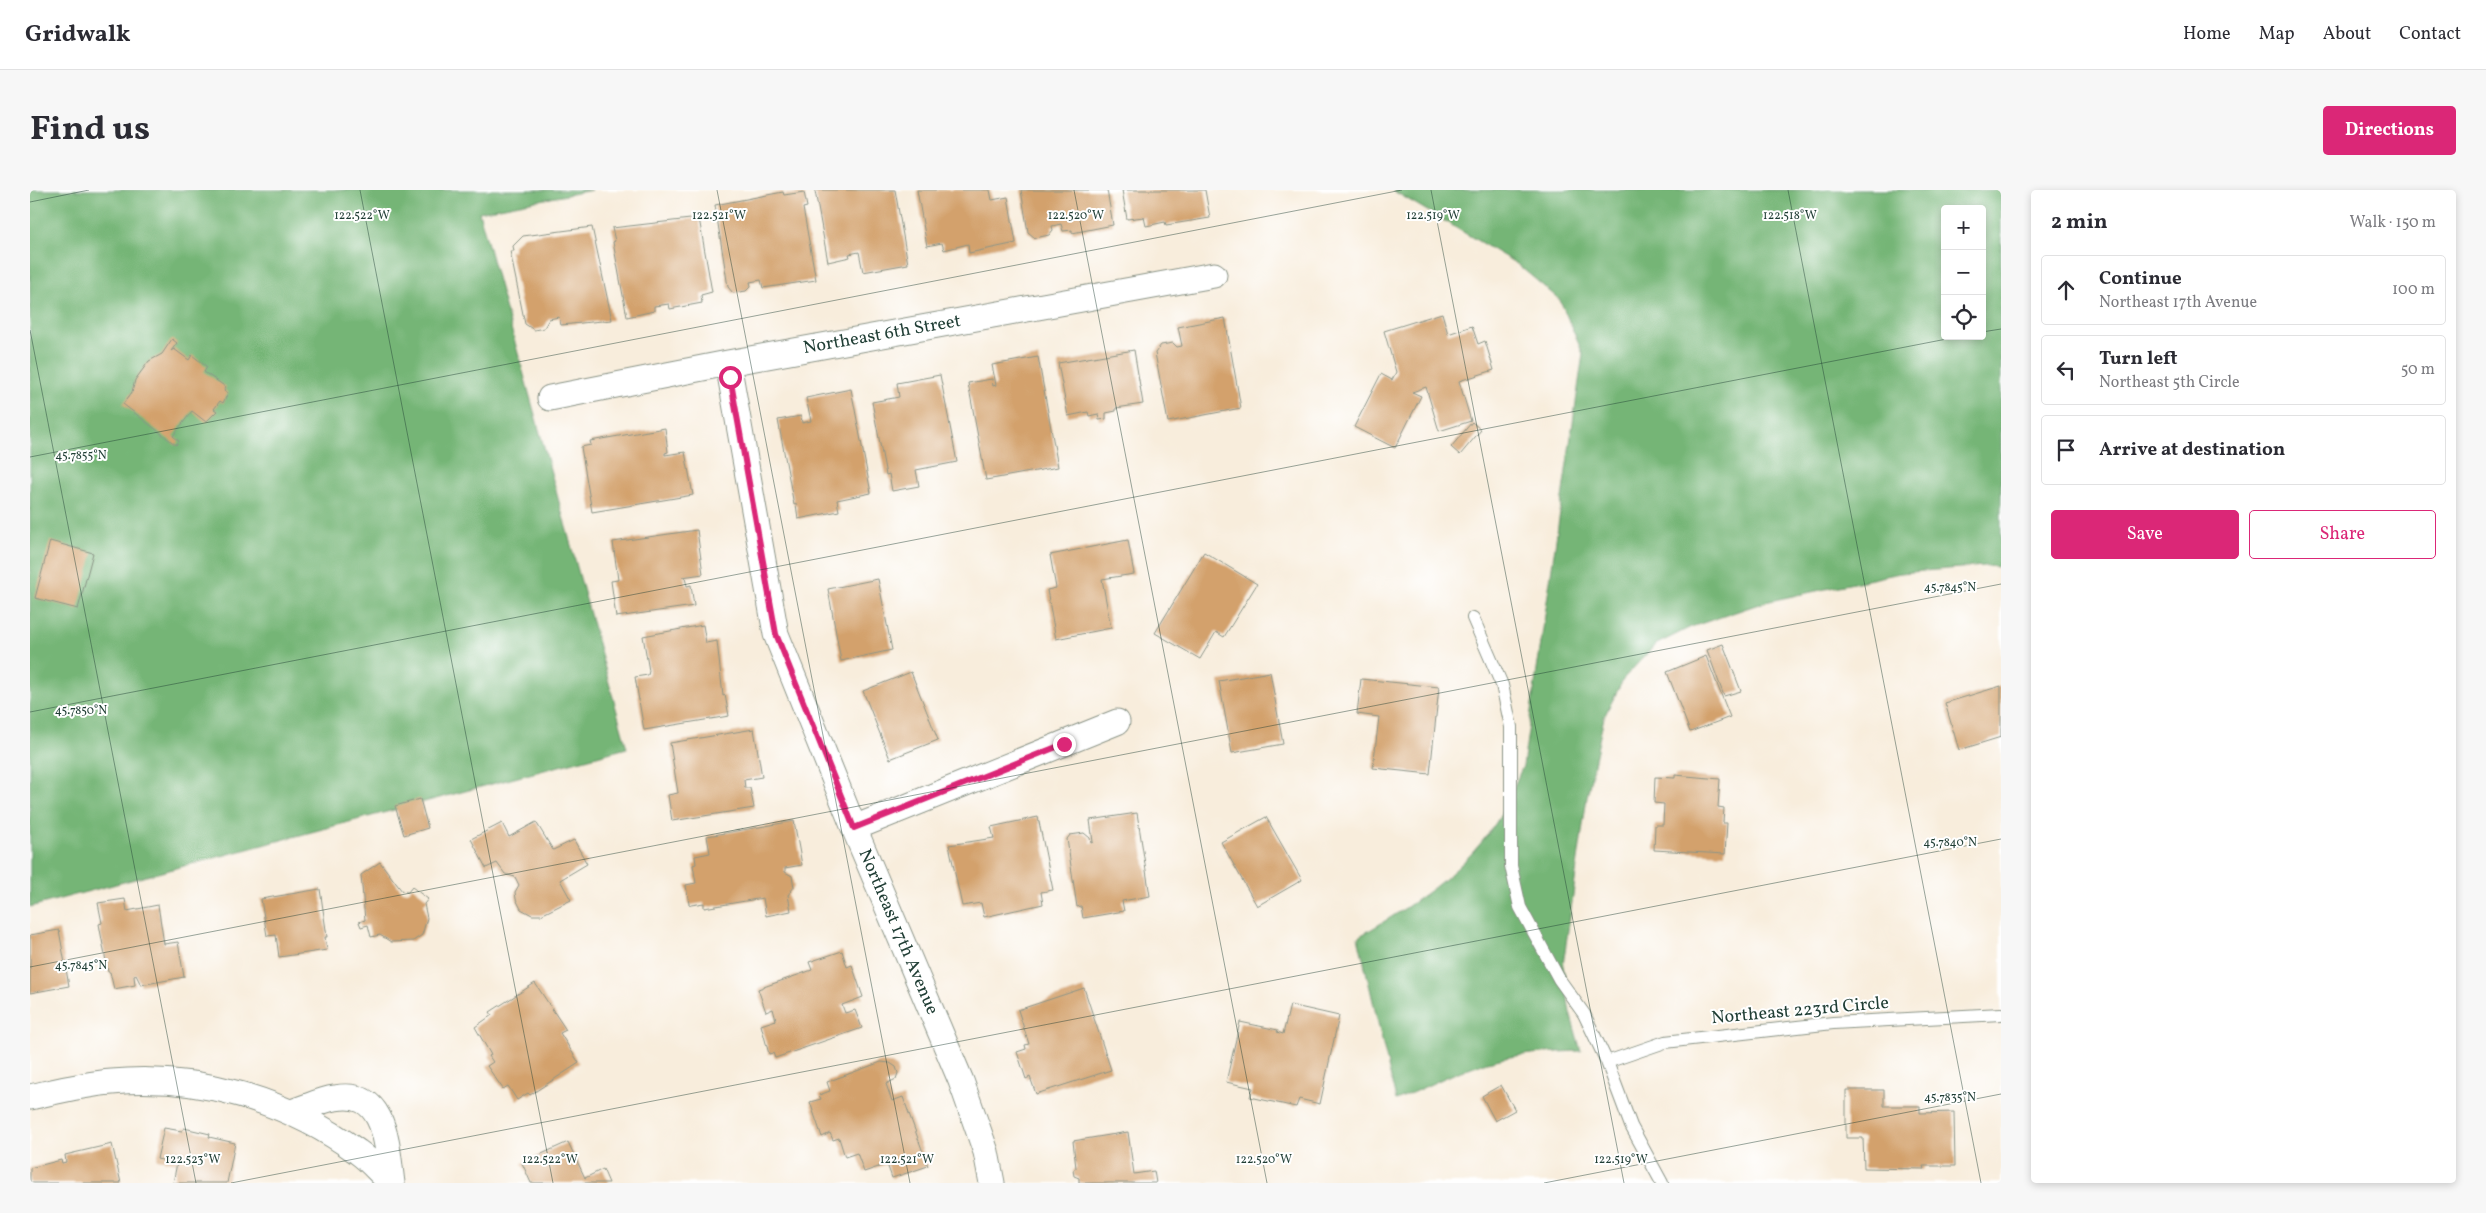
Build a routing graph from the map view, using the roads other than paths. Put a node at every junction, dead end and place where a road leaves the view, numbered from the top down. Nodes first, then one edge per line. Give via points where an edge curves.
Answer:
1 (1214, 274) dead end
2 (728, 363) junction
3 (550, 398) dead end
4 (1472, 618) dead end
5 (1117, 722) dead end
6 (854, 828) junction
7 (2001, 1014) edge
8 (1607, 1062) junction
9 (30, 1097) edge
10 (291, 1112) junction
11 (391, 1183) edge
12 (992, 1183) edge
13 (1662, 1183) edge

1 - 2 street, Northeast 6th Street
2 - 3 street, Northeast 6th Street
2 - 6 street, Northeast 17th Avenue via 776,634
4 - 8 lane via 1502,685 1511,726 1512,866 1520,907 1559,979 1584,1014
5 - 6 street
6 - 12 street, Northeast 17th Avenue via 961,1081 986,1152
7 - 8 lane, Northeast 223rd Circle via 1833,1023 1665,1042
8 - 13 lane via 1630,1126
9 - 10 street via 111,1082 148,1080 221,1089
10 - 11 street via 359,1152
10 - 11 street via 334,1098 349,1097 364,1102 382,1121

